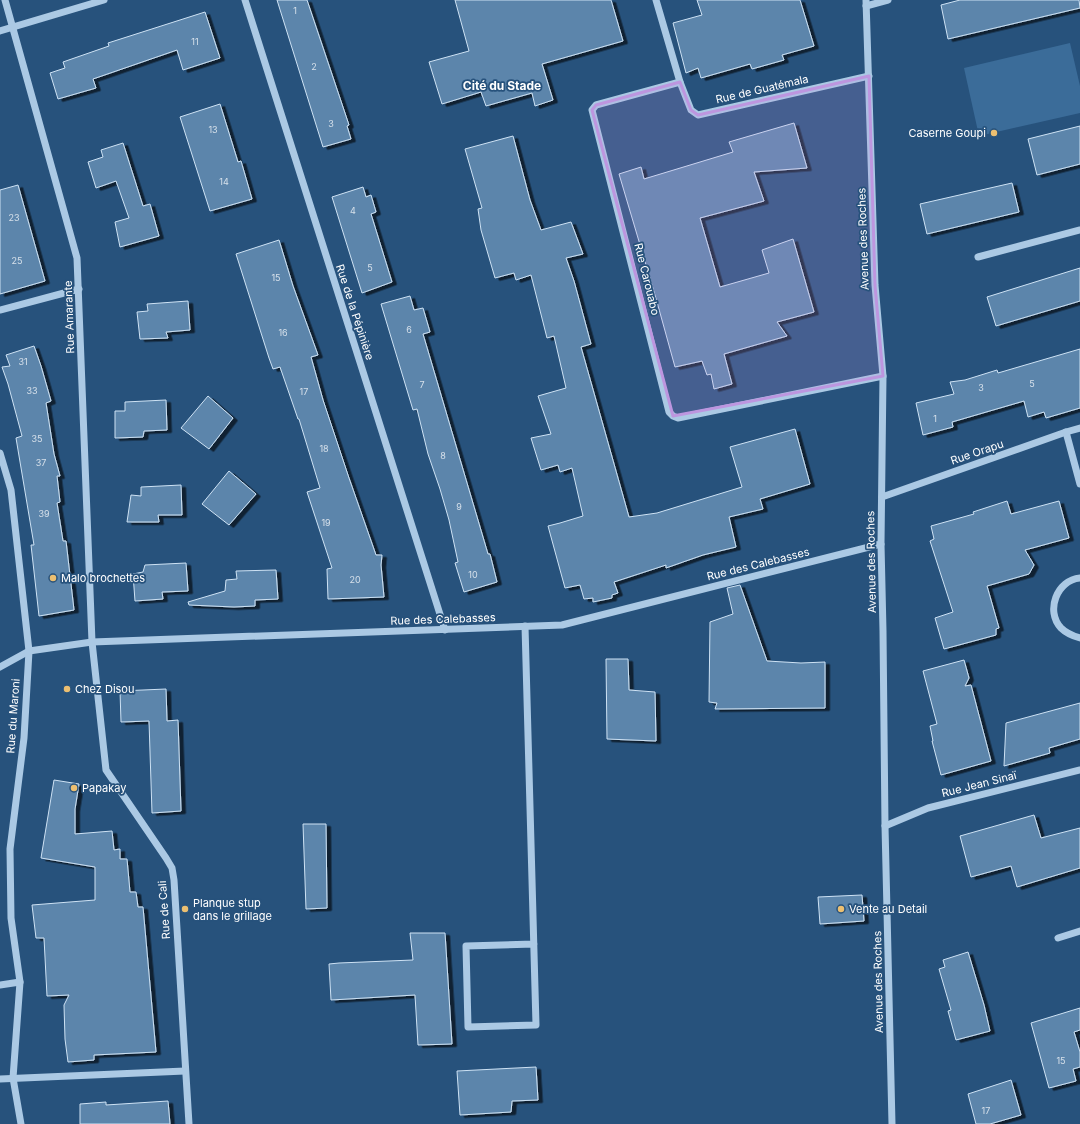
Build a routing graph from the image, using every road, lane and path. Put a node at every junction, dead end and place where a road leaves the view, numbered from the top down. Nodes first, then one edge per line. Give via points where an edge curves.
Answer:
1 (5, 0) edge
2 (104, 0) edge
3 (245, 0) edge
4 (656, 0) edge
5 (888, 0) edge
6 (866, 3) edge
7 (12, 27) junction
8 (0, 30) edge
9 (869, 76) junction
10 (680, 82) junction
11 (1080, 230) edge
12 (978, 256) dead end
13 (79, 289) junction
14 (0, 310) edge
15 (883, 376) junction
16 (1080, 428) edge
17 (1066, 432) junction
18 (0, 453) edge
19 (1080, 484) edge
20 (882, 497) junction
21 (881, 544) junction
22 (1080, 578) edge
23 (525, 626) junction
24 (445, 630) junction
25 (1080, 638) edge
26 (92, 642) junction
27 (29, 652) junction
28 (0, 667) edge
29 (1080, 770) edge
30 (885, 826) junction
31 (1080, 931) edge
32 (1058, 938) dead end
33 (534, 944) junction
34 (20, 982) junction
35 (0, 986) edge
36 (185, 1072) junction
37 (13, 1078) junction
38 (0, 1079) edge
39 (21, 1124) edge
40 (189, 1124) edge
41 (892, 1124) edge

1 - 7 street, Rue Amarante
2 - 7 street
3 - 24 street, Rue de la Pépinière
4 - 10 street
5 - 6 street
6 - 9 street, Avenue des Roches
7 - 8 street
7 - 13 street, Rue Amarante via 77,258
9 - 10 street, Rue de Guatémala via 698,115 691,110
9 - 15 street, Avenue des Roches via 875,285
10 - 15 street, Rue Carouabo via 596,105 592,110 669,412 678,418
11 - 12 street
13 - 14 street
13 - 26 street, Rue Amarante
15 - 20 street, Avenue des Roches
16 - 17 street, Rue Orapu
17 - 19 street
17 - 20 street, Rue Orapu
18 - 27 street, Rue du Maroni via 11,490
20 - 21 street, Avenue des Roches
21 - 23 street, Rue des Calebasses via 562,625
21 - 30 street, Avenue des Roches
22 - 25 street via 1065,584 1057,593 1054,605 1054,617 1060,627 1070,635
23 - 24 street, Rue des Calebasses
23 - 33 street
24 - 26 street, Rue des Calebasses
26 - 27 street, Rue des Calebasses
26 - 36 street, Rue de Cali via 106,770 172,868
27 - 28 street, Rue des Calebasses
27 - 34 street, Rue du Maroni via 24,738 10,848 11,918
29 - 30 street, Rue Jean Sinaï via 928,808
30 - 41 street, Avenue des Roches
31 - 32 street
33 - 33 street via 536,1025 468,1027 466,946
34 - 35 street
34 - 37 street, Rue du Maroni
36 - 37 street
36 - 40 street, Rue de Cali
37 - 38 street
37 - 39 street, Rue du Maroni

